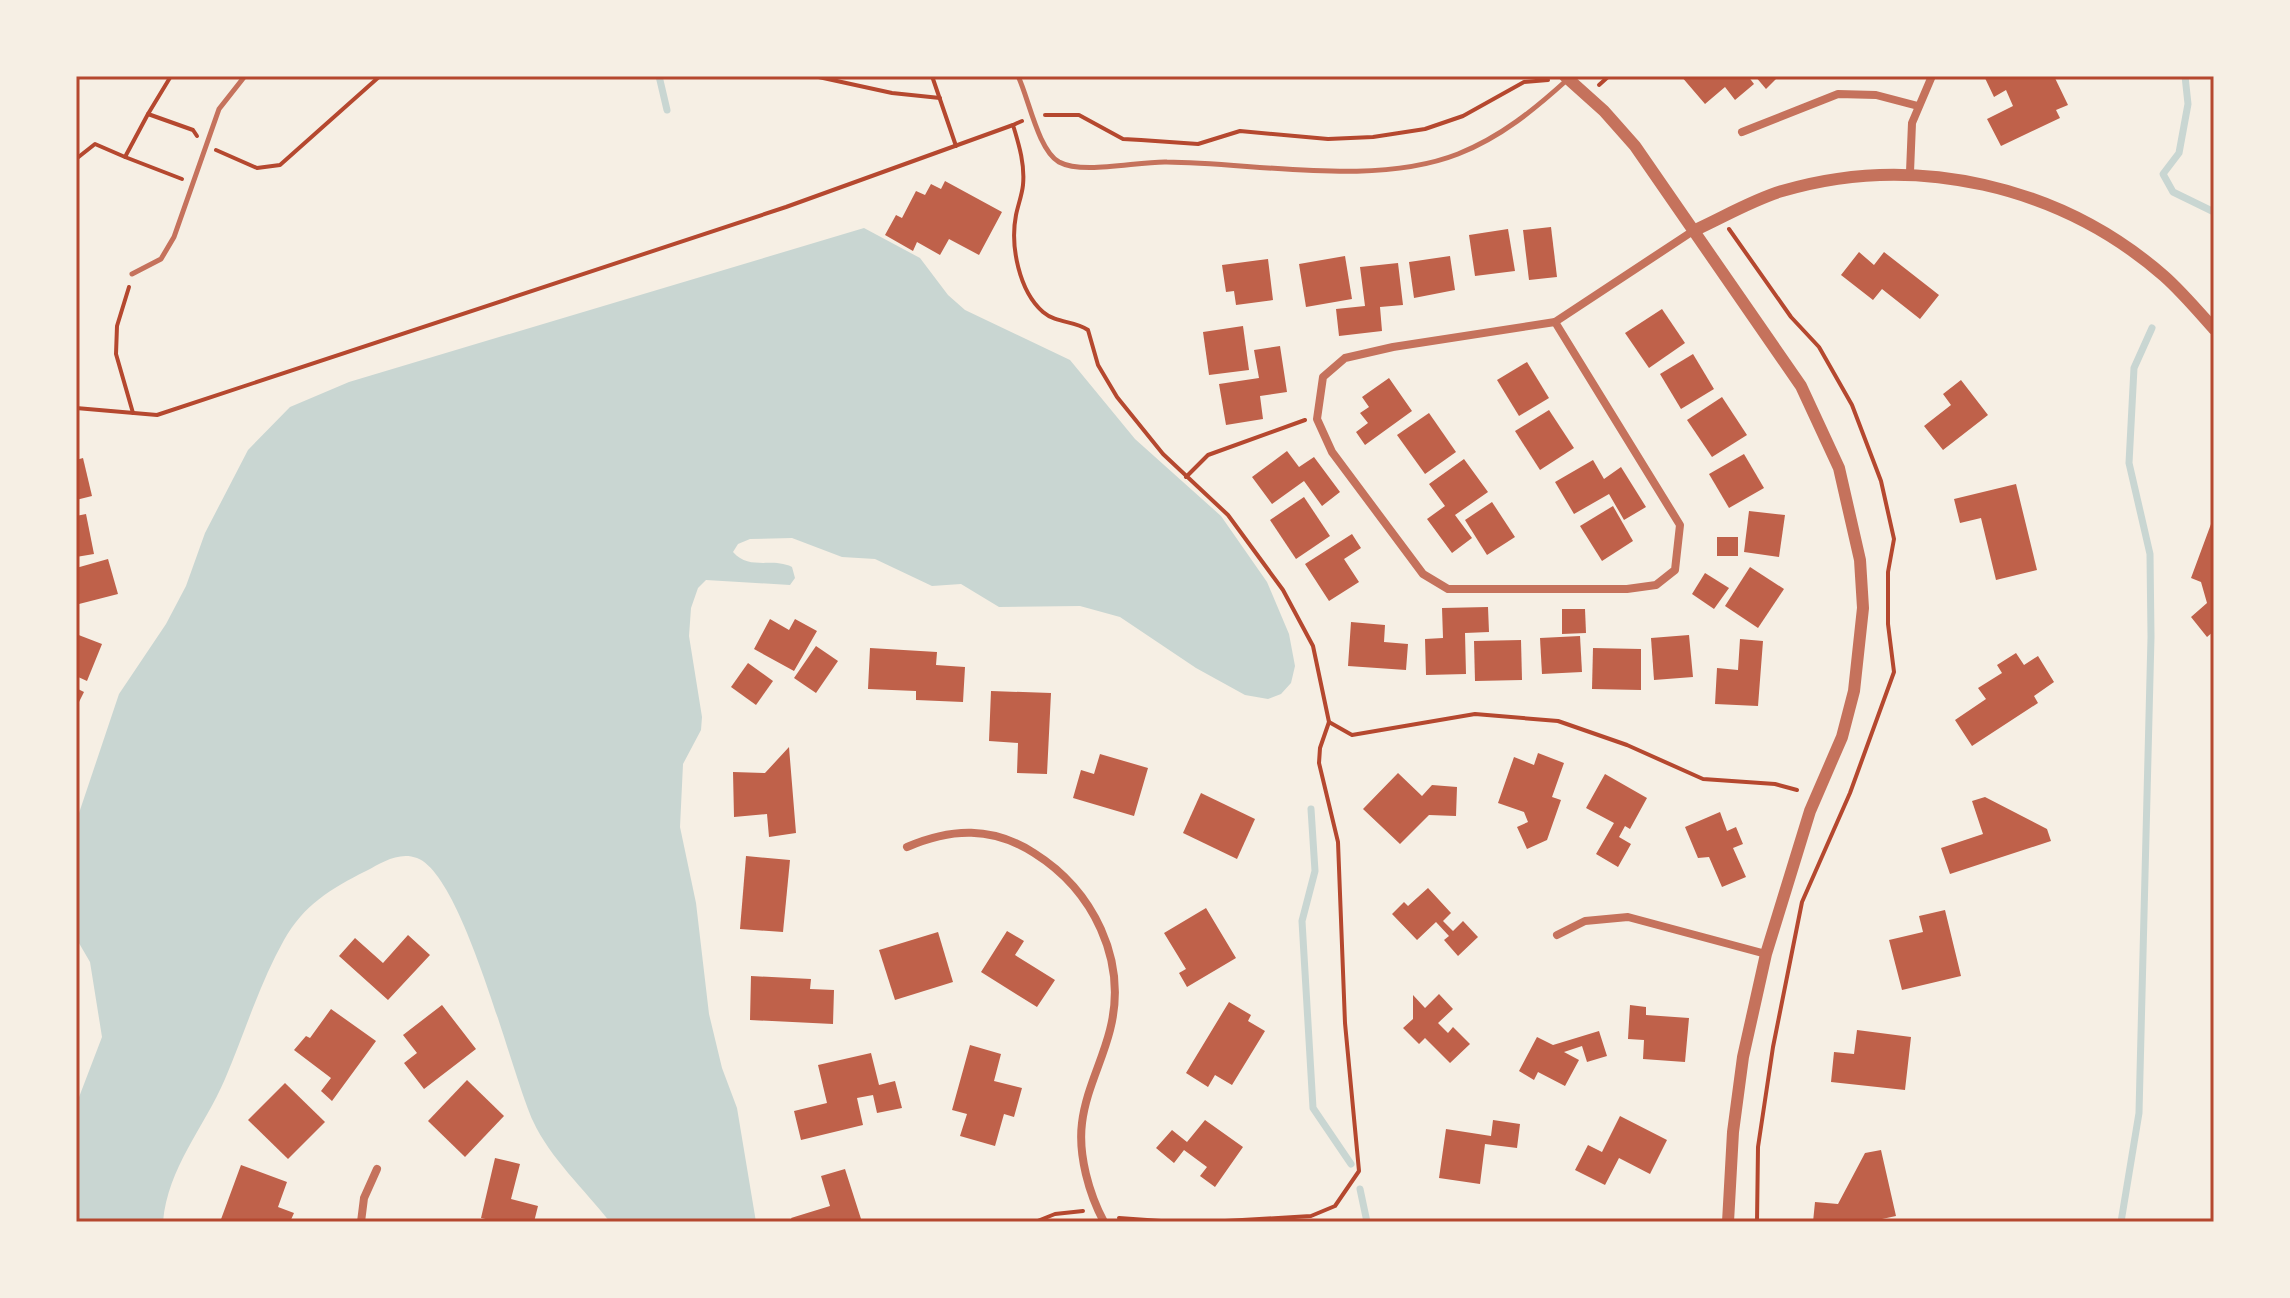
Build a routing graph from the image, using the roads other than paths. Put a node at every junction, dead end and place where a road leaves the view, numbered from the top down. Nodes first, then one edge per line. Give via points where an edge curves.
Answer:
1 (245, 76) edge
2 (1018, 76) edge
3 (1932, 76) edge
4 (1566, 77) edge
5 (1918, 106) junction
6 (1742, 132) dead end
7 (1910, 172) junction
8 (1693, 231) junction
9 (132, 274) road end
10 (1555, 322) junction
11 (2214, 329) edge
12 (907, 847) dead end
13 (1557, 935) dead end
14 (1766, 954) junction
15 (377, 1169) dead end
16 (1102, 1218) edge
17 (361, 1222) edge
18 (1728, 1222) edge

1 - 9 lane via 219,109 174,237 161,259
2 - 4 lane via 1043,145 1050,156 1075,168 1138,161 1228,162 1366,172 1457,155 1519,121
3 - 5 street
4 - 8 street via 1617,124
5 - 6 street via 1876,95 1838,94
5 - 7 street via 1909,143
7 - 8 street via 1779,191
7 - 11 street via 2008,190 2091,225 2163,275
8 - 10 street
8 - 14 street via 1822,424 1852,511 1860,560 1862,621 1854,691
10 - 10 street via 1680,525 1675,570 1656,585 1627,589 1448,589 1423,574 1332,452 1317,419 1323,377 1345,358
12 - 16 street via 955,831 999,836 1049,862 1095,916 1112,964 1115,995 1112,1025 1081,1126 1082,1156
13 - 14 street via 1585,921 1628,917
14 - 18 street via 1743,1057
15 - 17 street via 364,1198

